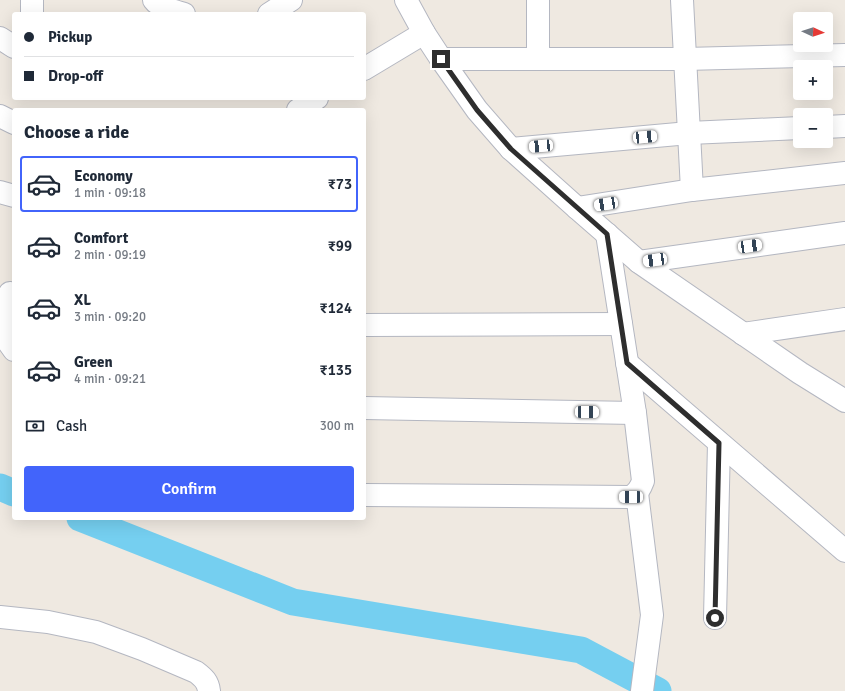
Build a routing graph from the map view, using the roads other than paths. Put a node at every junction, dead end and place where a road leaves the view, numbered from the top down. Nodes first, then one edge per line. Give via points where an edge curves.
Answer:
1 (32, 0) edge
2 (154, 0) edge
3 (291, 0) edge
4 (406, 0) edge
5 (538, 0) edge
6 (682, 0) edge
7 (32, 12) edge
8 (178, 12) edge
9 (272, 12) edge
10 (424, 33) junction
11 (0, 38) edge
12 (12, 45) edge
13 (845, 55) edge
14 (441, 59) junction
15 (538, 59) junction
16 (685, 59) junction
17 (366, 68) edge
18 (314, 100) edge
19 (301, 108) edge
20 (0, 116) edge
21 (12, 122) edge
22 (845, 126) edge
23 (833, 127) edge
24 (793, 128) edge
25 (689, 133) junction
26 (511, 149) junction
27 (845, 173) edge
28 (692, 190) junction
29 (0, 192) edge
30 (12, 195) edge
31 (577, 208) junction
32 (845, 233) edge
33 (607, 234) junction
34 (639, 262) junction
35 (8, 292) edge
36 (845, 319) edge
37 (621, 324) junction
38 (366, 325) edge
39 (743, 334) junction
40 (12, 347) edge
41 (627, 363) junction
42 (845, 401) edge
43 (366, 408) edge
44 (635, 413) junction
45 (719, 443) junction
46 (637, 493) junction
47 (366, 495) edge
48 (845, 551) edge
49 (0, 617) edge
50 (715, 618) dead end
51 (209, 691) edge
52 (642, 691) edge

1 - 7 street
2 - 8 street
3 - 9 street
4 - 10 street
5 - 15 street
6 - 16 street
10 - 14 street
10 - 17 street
11 - 12 street
13 - 16 street
14 - 15 street
14 - 26 street via 477,110
15 - 16 street
16 - 25 street
18 - 19 street
20 - 21 street
22 - 23 street
24 - 25 street
25 - 26 street
25 - 28 street
26 - 31 street
27 - 28 street
28 - 31 street
29 - 30 street
31 - 33 street
32 - 34 street
33 - 34 street
33 - 37 street
34 - 39 street
35 - 40 street via 9,343
36 - 39 street
37 - 38 street
37 - 41 street
39 - 42 street
41 - 44 street
41 - 45 street
43 - 44 street
44 - 46 street via 643,480
45 - 48 street
45 - 50 street
46 - 47 street via 631,497
46 - 52 street via 652,615
49 - 51 street via 48,622 96,632 196,672 208,684

